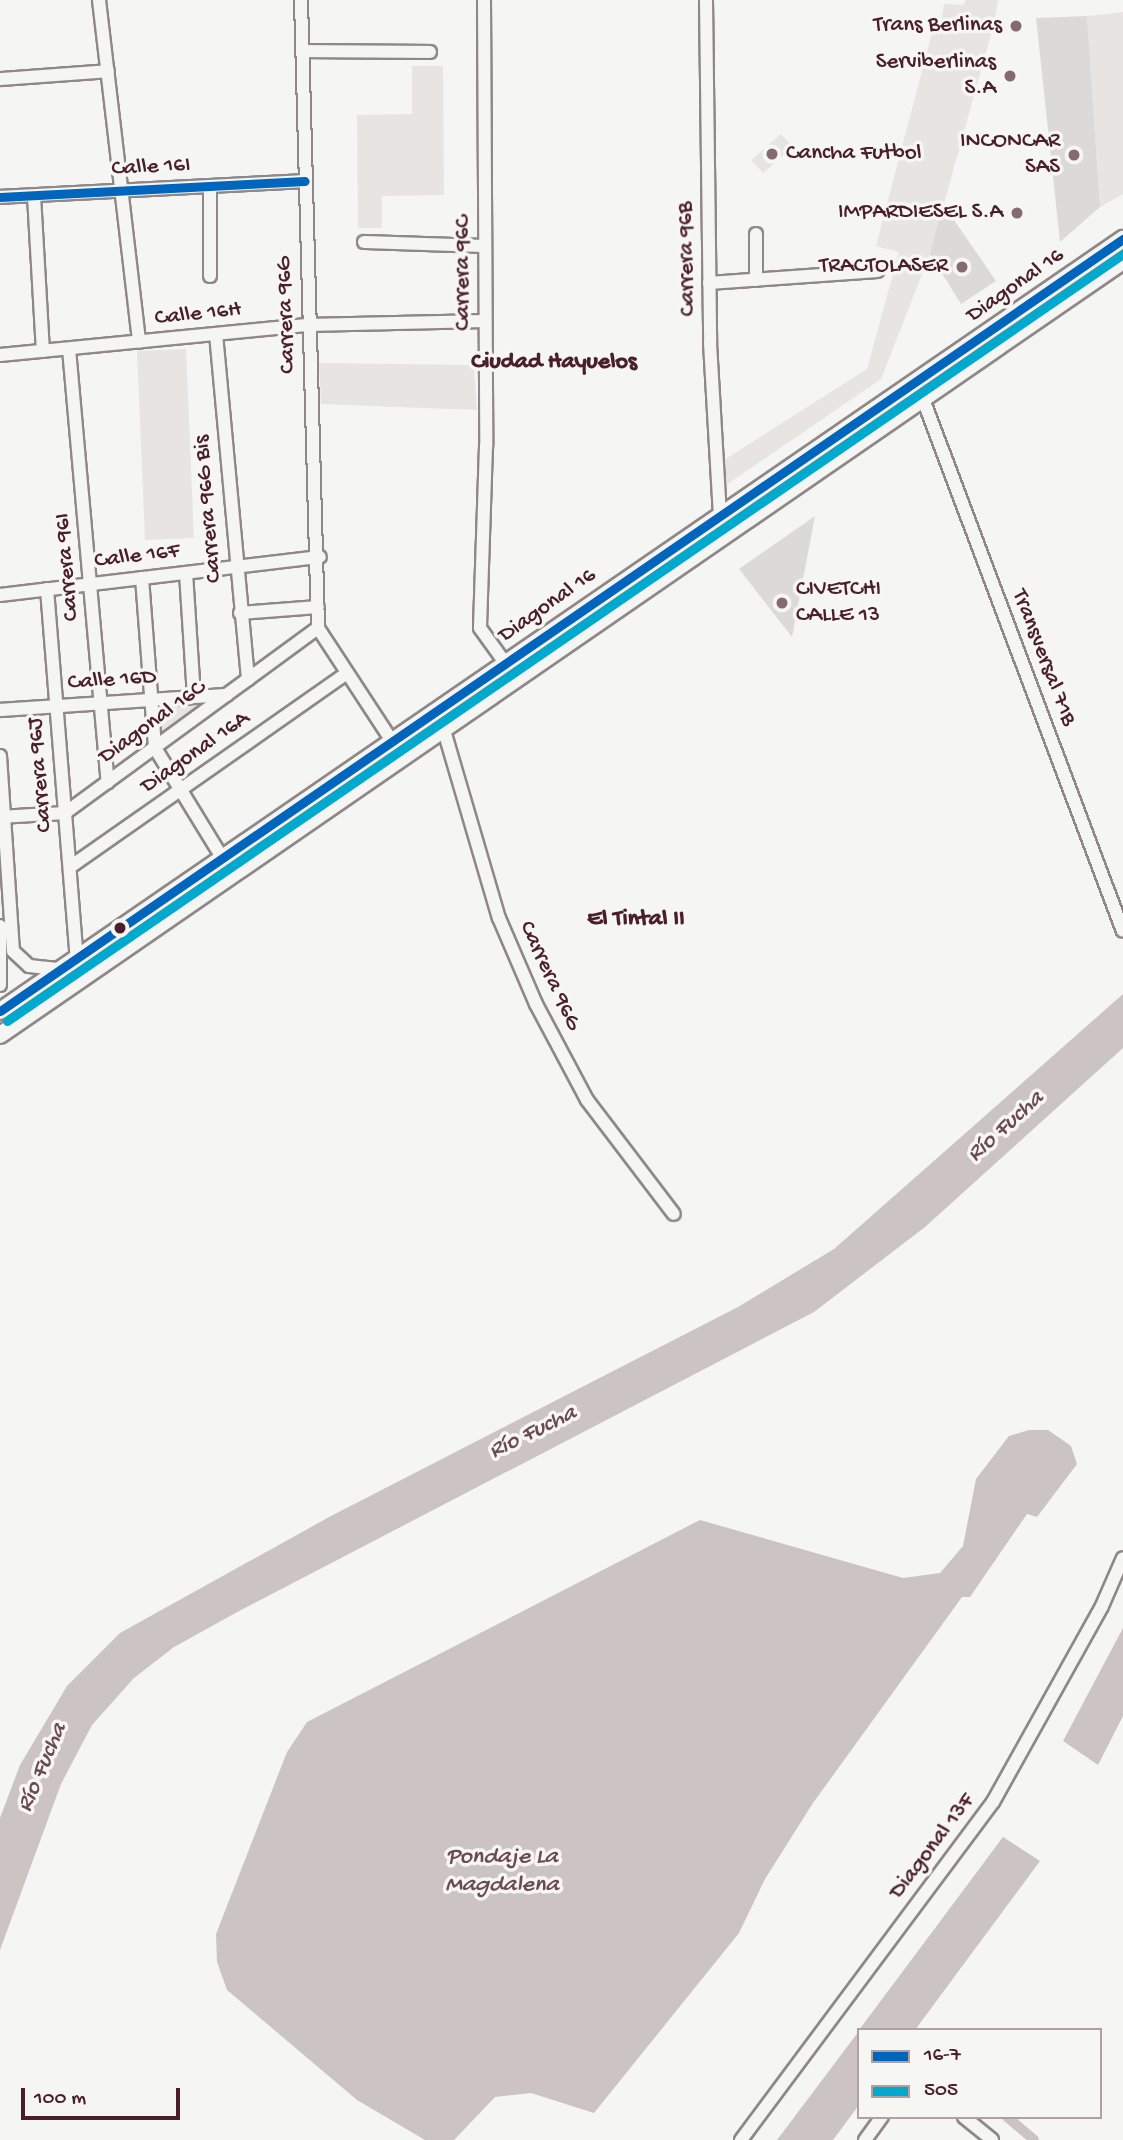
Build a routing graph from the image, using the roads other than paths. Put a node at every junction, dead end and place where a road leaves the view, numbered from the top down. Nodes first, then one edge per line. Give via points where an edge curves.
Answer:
1 (99, 0) edge
2 (301, 0) edge
3 (484, 0) edge
4 (706, 0) edge
5 (302, 51) junction
6 (430, 52) dead end
7 (108, 71) junction
8 (0, 79) edge
9 (304, 181) junction
10 (210, 186) junction
11 (122, 191) junction
12 (34, 196) junction
13 (0, 197) edge
14 (756, 234) dead end
15 (1123, 239) edge
16 (364, 242) dead end
17 (485, 246) junction
18 (1123, 261) edge
19 (878, 271) dead end
20 (210, 276) dead end
21 (756, 280) junction
22 (709, 283) junction
23 (485, 321) junction
24 (307, 325) junction
25 (216, 334) junction
26 (139, 342) junction
27 (69, 349) junction
28 (43, 351) junction
29 (0, 355) edge
30 (923, 399) junction
31 (720, 517) junction
32 (320, 557) junction
33 (234, 567) junction
34 (186, 573) junction
35 (142, 578) junction
36 (90, 584) junction
37 (47, 589) junction
38 (0, 595) edge
39 (318, 607) junction
40 (240, 613) junction
41 (318, 628) junction
42 (506, 664) junction
43 (346, 674) junction
44 (248, 680) junction
45 (227, 695) junction
46 (194, 697) junction
47 (151, 700) junction
48 (101, 703) junction
49 (57, 706) junction
50 (0, 710) edge
51 (443, 727) junction
52 (392, 741) junction
53 (155, 748) junction
54 (0, 757) edge
55 (108, 782) junction
56 (181, 790) junction
57 (65, 813) junction
58 (2, 817) edge
59 (223, 859) junction
60 (70, 867) junction
61 (0, 926) edge
62 (1123, 932) edge
63 (77, 958) junction
64 (60, 969) junction
65 (0, 985) edge
66 (0, 1011) edge
67 (0, 1035) edge
68 (674, 1214) dead end
69 (1123, 1558) edge
70 (880, 2119) edge
71 (966, 2119) edge
72 (741, 2140) edge
73 (864, 2140) edge
74 (992, 2140) edge

1 - 7 street
2 - 5 street, Carrera 96G
3 - 17 street, Carrera 96C
4 - 22 street, Carrera 96B
5 - 6 street
5 - 9 street, Carrera 96G
7 - 8 street
7 - 11 street
9 - 10 street, Calle 16I
9 - 24 street, Carrera 96G
10 - 11 street, Calle 16I
10 - 20 street
11 - 12 street, Calle 16I
11 - 26 street
12 - 13 street, Calle 16I
12 - 28 street
14 - 21 street
15 - 31 main road, Diagonal 16
16 - 17 street
17 - 23 street, Carrera 96C
18 - 30 main road, Diagonal 16
19 - 21 street
21 - 22 street
22 - 31 street, Carrera 96B
23 - 24 street, Calle 16H
23 - 42 street, Carrera 96C via 480,628
24 - 25 street, Calle 16H
24 - 32 street, Carrera 96G
25 - 26 street, Calle 16H
25 - 33 street, Carrera 96G Bis
26 - 27 street, Calle 16H
27 - 28 street, Calle 16H
27 - 36 street, Carrera 96I
28 - 29 street, Calle 16H
30 - 51 main road, Diagonal 16
30 - 62 street, Transversal 71B
31 - 42 main road, Diagonal 16
32 - 33 street, Calle 16F
32 - 39 street, Carrera 96G
33 - 34 street, Calle 16F
33 - 40 street, Carrera 96G Bis
34 - 35 street, Calle 16F
34 - 46 street
35 - 36 street, Calle 16F
35 - 47 street
36 - 37 street, Calle 16F
36 - 48 street, Carrera 96I
37 - 38 street, Calle 16F
37 - 49 street, Carrera 96J
39 - 40 street
39 - 41 street, Carrera 96G
40 - 44 street, Carrera 96G Bis
41 - 43 street
41 - 44 street, Diagonal 16C
42 - 52 main road, Diagonal 16
43 - 52 street
43 - 56 street, Diagonal 16A
44 - 45 street, Diagonal 16C
45 - 46 street, Calle 16D
45 - 53 street, Diagonal 16C
46 - 47 street, Calle 16D
47 - 48 street, Calle 16D
47 - 53 street
48 - 49 street, Calle 16D
48 - 55 street, Carrera 96I
49 - 50 street, Calle 16D
49 - 57 street, Carrera 96J
51 - 67 main road, Diagonal 16
51 - 68 street, Carrera 96G via 499,918 536,1004 587,1100
52 - 59 main road, Diagonal 16
53 - 55 street, Diagonal 16C
53 - 56 street
54 - 58 street
55 - 57 street, Diagonal 16C
56 - 59 street
56 - 60 street, Diagonal 16A
57 - 58 street
57 - 60 street, Carrera 96J
58 - 64 street via 13,951 29,966
59 - 63 main road, Diagonal 16
60 - 63 street, Carrera 96J
61 - 65 street
63 - 64 main road, Diagonal 16
64 - 66 main road, Diagonal 16
69 - 72 street, Diagonal 13F via 1096,1617 993,1802
70 - 73 street
71 - 74 street

